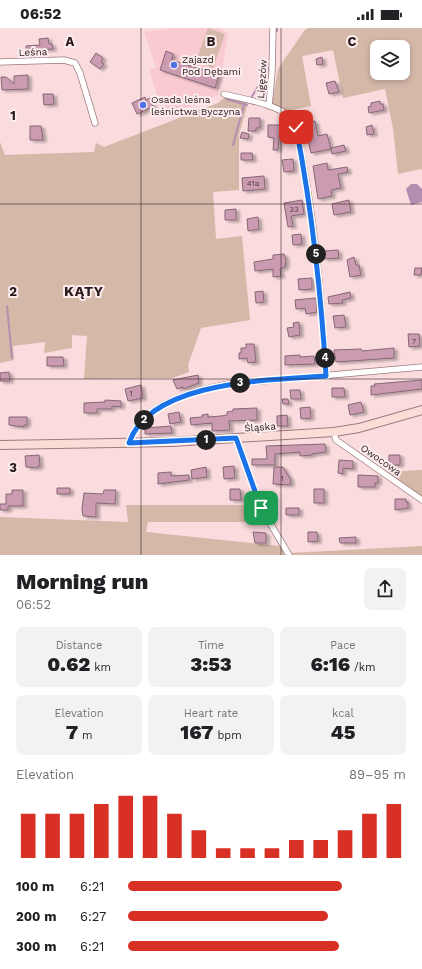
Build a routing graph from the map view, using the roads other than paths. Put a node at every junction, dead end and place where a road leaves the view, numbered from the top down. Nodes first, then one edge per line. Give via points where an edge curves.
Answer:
1 (273, 28) edge
2 (0, 62) edge
3 (224, 94) dead end
4 (269, 106) junction
5 (95, 123) dead end
6 (422, 367) edge
7 (326, 376) junction
8 (422, 410) edge
9 (334, 432) junction
10 (236, 438) junction
11 (129, 443) junction
12 (0, 445) edge
13 (422, 500) edge
14 (289, 555) edge

1 - 4 street, Ligęzów
2 - 5 street, Leśna via 64,60 75,63
3 - 4 street
4 - 7 street, Ligęzów via 290,118 296,127 314,237 323,312
6 - 7 street
7 - 11 street via 228,384 200,390 161,407 144,420
8 - 9 main road, Śląska via 360,428
9 - 10 main road, Śląska
9 - 13 street, Owocowa via 336,440
10 - 11 main road, Śląska
10 - 14 street via 261,508
11 - 12 main road, Śląska

